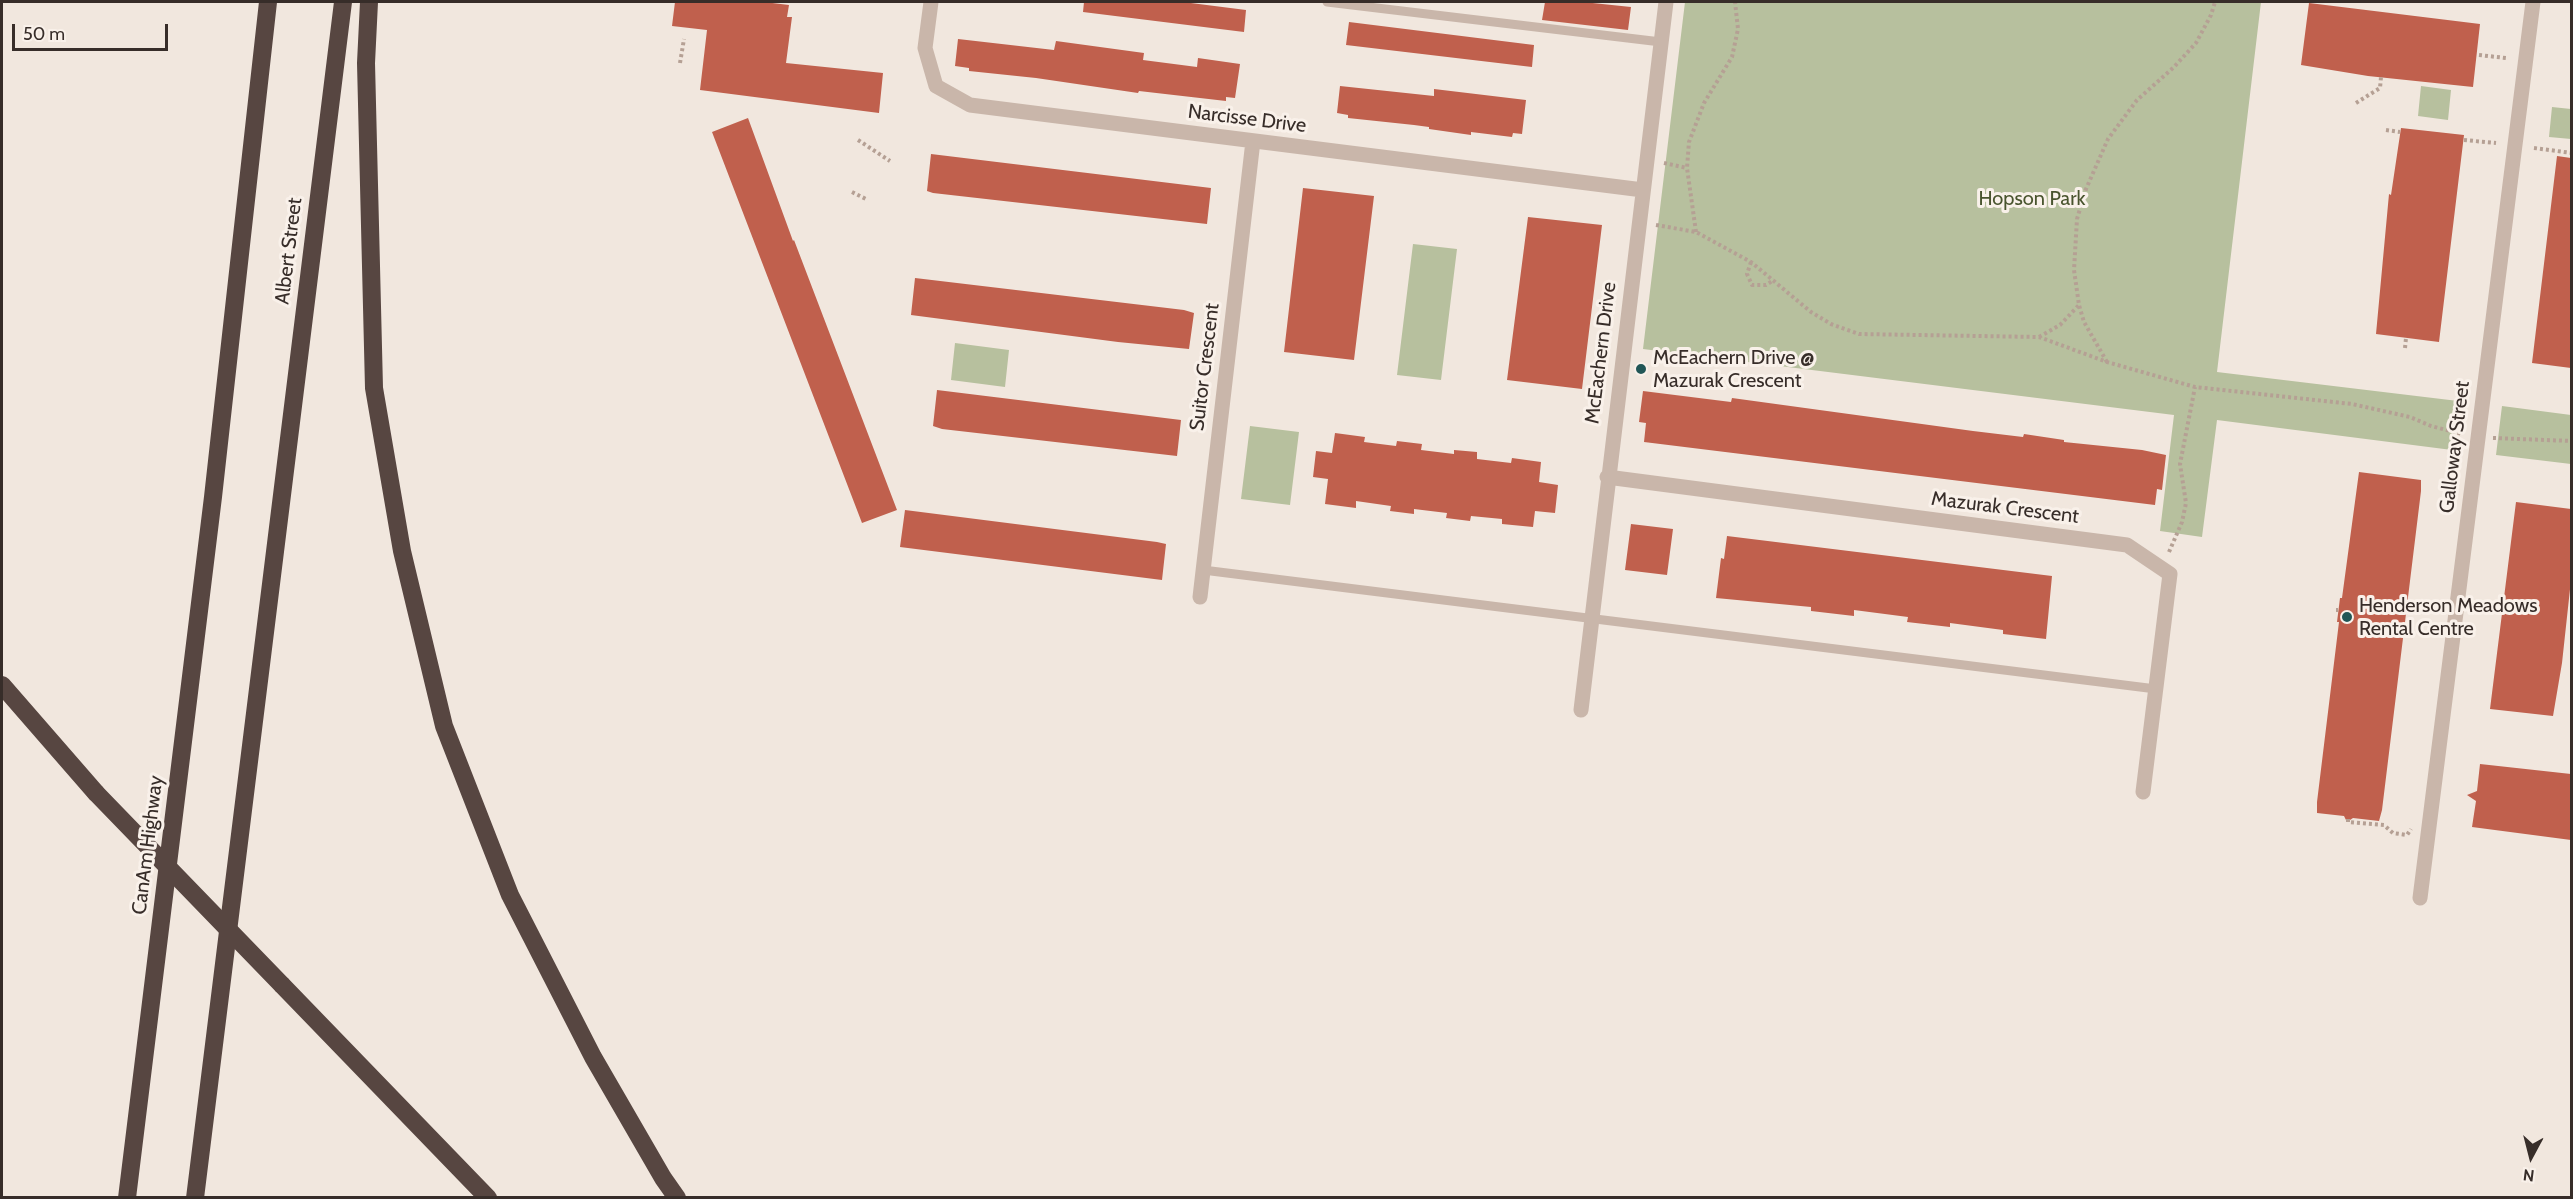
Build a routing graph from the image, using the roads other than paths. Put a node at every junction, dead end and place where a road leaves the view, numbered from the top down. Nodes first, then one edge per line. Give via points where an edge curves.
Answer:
1 (268, 2) edge
2 (343, 2) edge
3 (369, 2) edge
4 (931, 2) edge
5 (1326, 2) edge
6 (1666, 2) edge
7 (2533, 2) edge
8 (1661, 42) junction
9 (1253, 141) junction
10 (1643, 190) junction
11 (1607, 477) junction
12 (1203, 570) junction
13 (1200, 597) dead end
14 (1591, 619) junction
15 (2, 685) edge
16 (2156, 689) junction
17 (1581, 710) dead end
18 (2143, 792) dead end
19 (2420, 898) dead end
20 (127, 1197) edge
21 (195, 1197) edge
22 (488, 1197) edge
23 (677, 1197) edge

1 - 20 highway, CanAm Highway via 213,497
2 - 21 highway, Albert Street
3 - 23 highway via 366,63 374,388 402,551 444,726 510,895 593,1057
4 - 9 street, Narcisse Drive via 925,48 936,86 970,105
5 - 8 lane
6 - 8 street, McEachern Drive
7 - 19 street, Galloway Street
8 - 10 street, McEachern Drive
9 - 10 street, Narcisse Drive
9 - 12 street, Suitor Crescent
10 - 11 street, McEachern Drive
11 - 14 street, McEachern Drive
11 - 16 street, Mazurak Crescent via 2127,545 2170,574
12 - 13 street, Suitor Crescent
12 - 14 lane
14 - 16 lane
14 - 17 street, McEachern Drive
15 - 22 highway, bridge via 96,793
16 - 18 street

